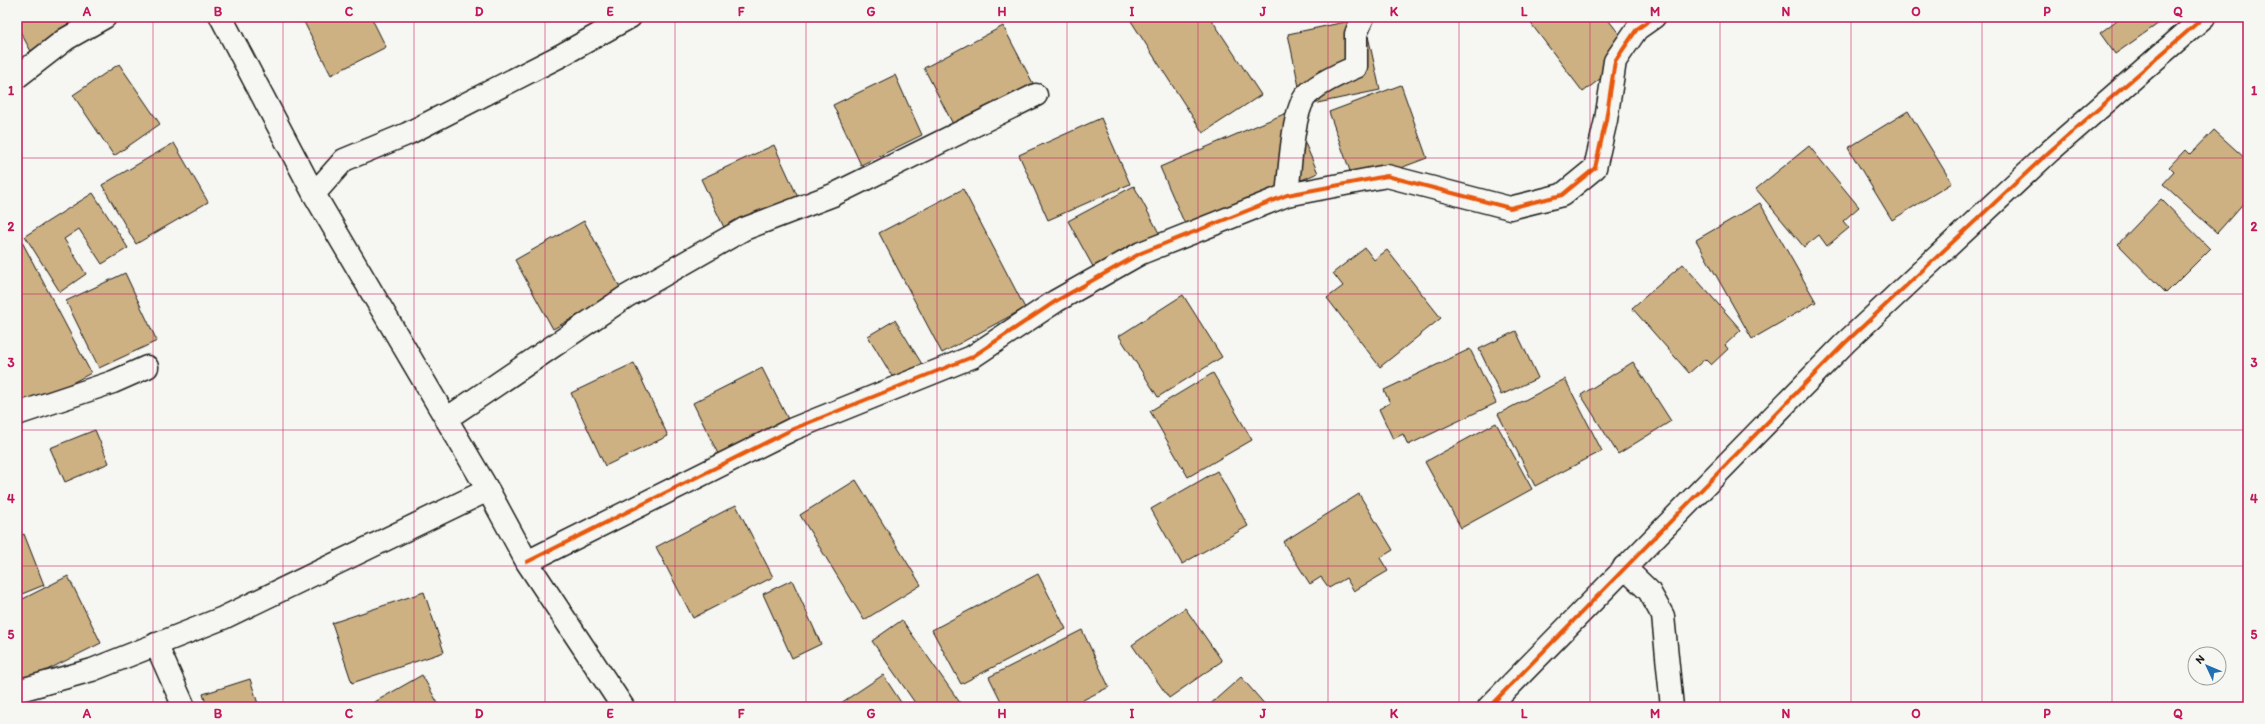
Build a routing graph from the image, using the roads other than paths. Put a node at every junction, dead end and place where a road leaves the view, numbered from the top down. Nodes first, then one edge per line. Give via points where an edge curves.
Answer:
1 (105, 17) edge
2 (221, 17) edge
3 (630, 17) edge
4 (1363, 17) edge
5 (1654, 17) edge
6 (2195, 19) edge
7 (17, 77) edge
8 (1036, 95) dead end
9 (314, 194) junction
10 (1288, 195) junction
11 (147, 367) dead end
12 (17, 414) edge
13 (446, 419) junction
14 (488, 490) junction
15 (527, 562) junction
16 (1624, 568) junction
17 (156, 644) junction
18 (17, 691) edge
19 (184, 707) edge
20 (623, 707) edge
21 (1489, 707) edge
22 (1672, 707) edge

1 - 7 street via 66,39
2 - 9 street
3 - 9 street via 560,56 407,134 344,160
4 - 10 street via 1356,34 1356,67 1332,76 1305,97 1295,127
5 - 10 street via 1637,29 1615,61 1595,168 1562,195 1510,208 1387,176
6 - 16 street via 1845,343
8 - 13 street via 833,195 744,229 627,296
9 - 13 street
10 - 15 street via 1141,252 1056,301 972,357 793,429
11 - 12 street via 113,382
13 - 14 street
14 - 15 street
14 - 17 street via 223,618
15 - 20 street
16 - 21 street
16 - 22 street via 1649,591 1663,616
17 - 18 street via 92,670
17 - 19 street

